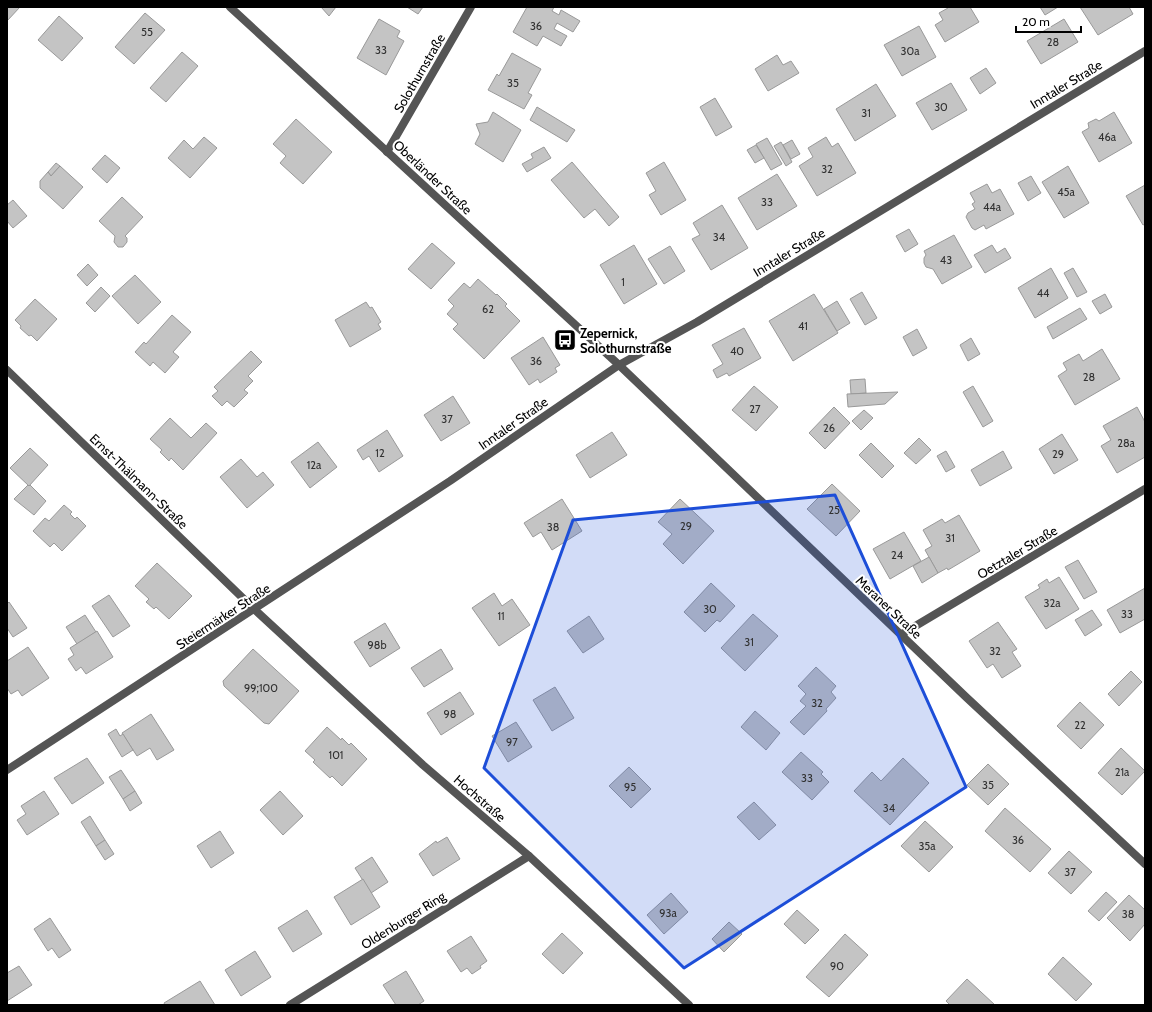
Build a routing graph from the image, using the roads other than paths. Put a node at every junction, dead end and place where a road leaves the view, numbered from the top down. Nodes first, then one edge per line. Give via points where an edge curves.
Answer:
1 (230, 7) edge
2 (471, 7) edge
3 (1145, 51) edge
4 (387, 152) junction
5 (619, 365) junction
6 (7, 370) edge
7 (450, 481) joint
8 (1145, 489) edge
9 (254, 609) junction
10 (902, 634) junction
11 (7, 770) edge
12 (529, 856) junction
13 (1145, 864) edge
14 (290, 1005) edge
15 (689, 1005) edge

1 - 4 street, Oberländer Straße
2 - 4 street, Solothurnstraße
3 - 5 street, Inntaler Straße via 697,322
4 - 5 street, Oberländer Straße
5 - 7 street, Inntaler Straße
5 - 10 street, Meraner Straße
6 - 9 street, Ernst-Thälmann-Straße
7 - 9 street, Steiermärker Straße
8 - 10 street, Oetztaler Straße
9 - 11 street, Steiermärker Straße
9 - 12 street, Hochstraße via 423,765
10 - 13 street, Meraner Straße
12 - 14 street, Oldenburger Ring
12 - 15 street, Hochstraße

